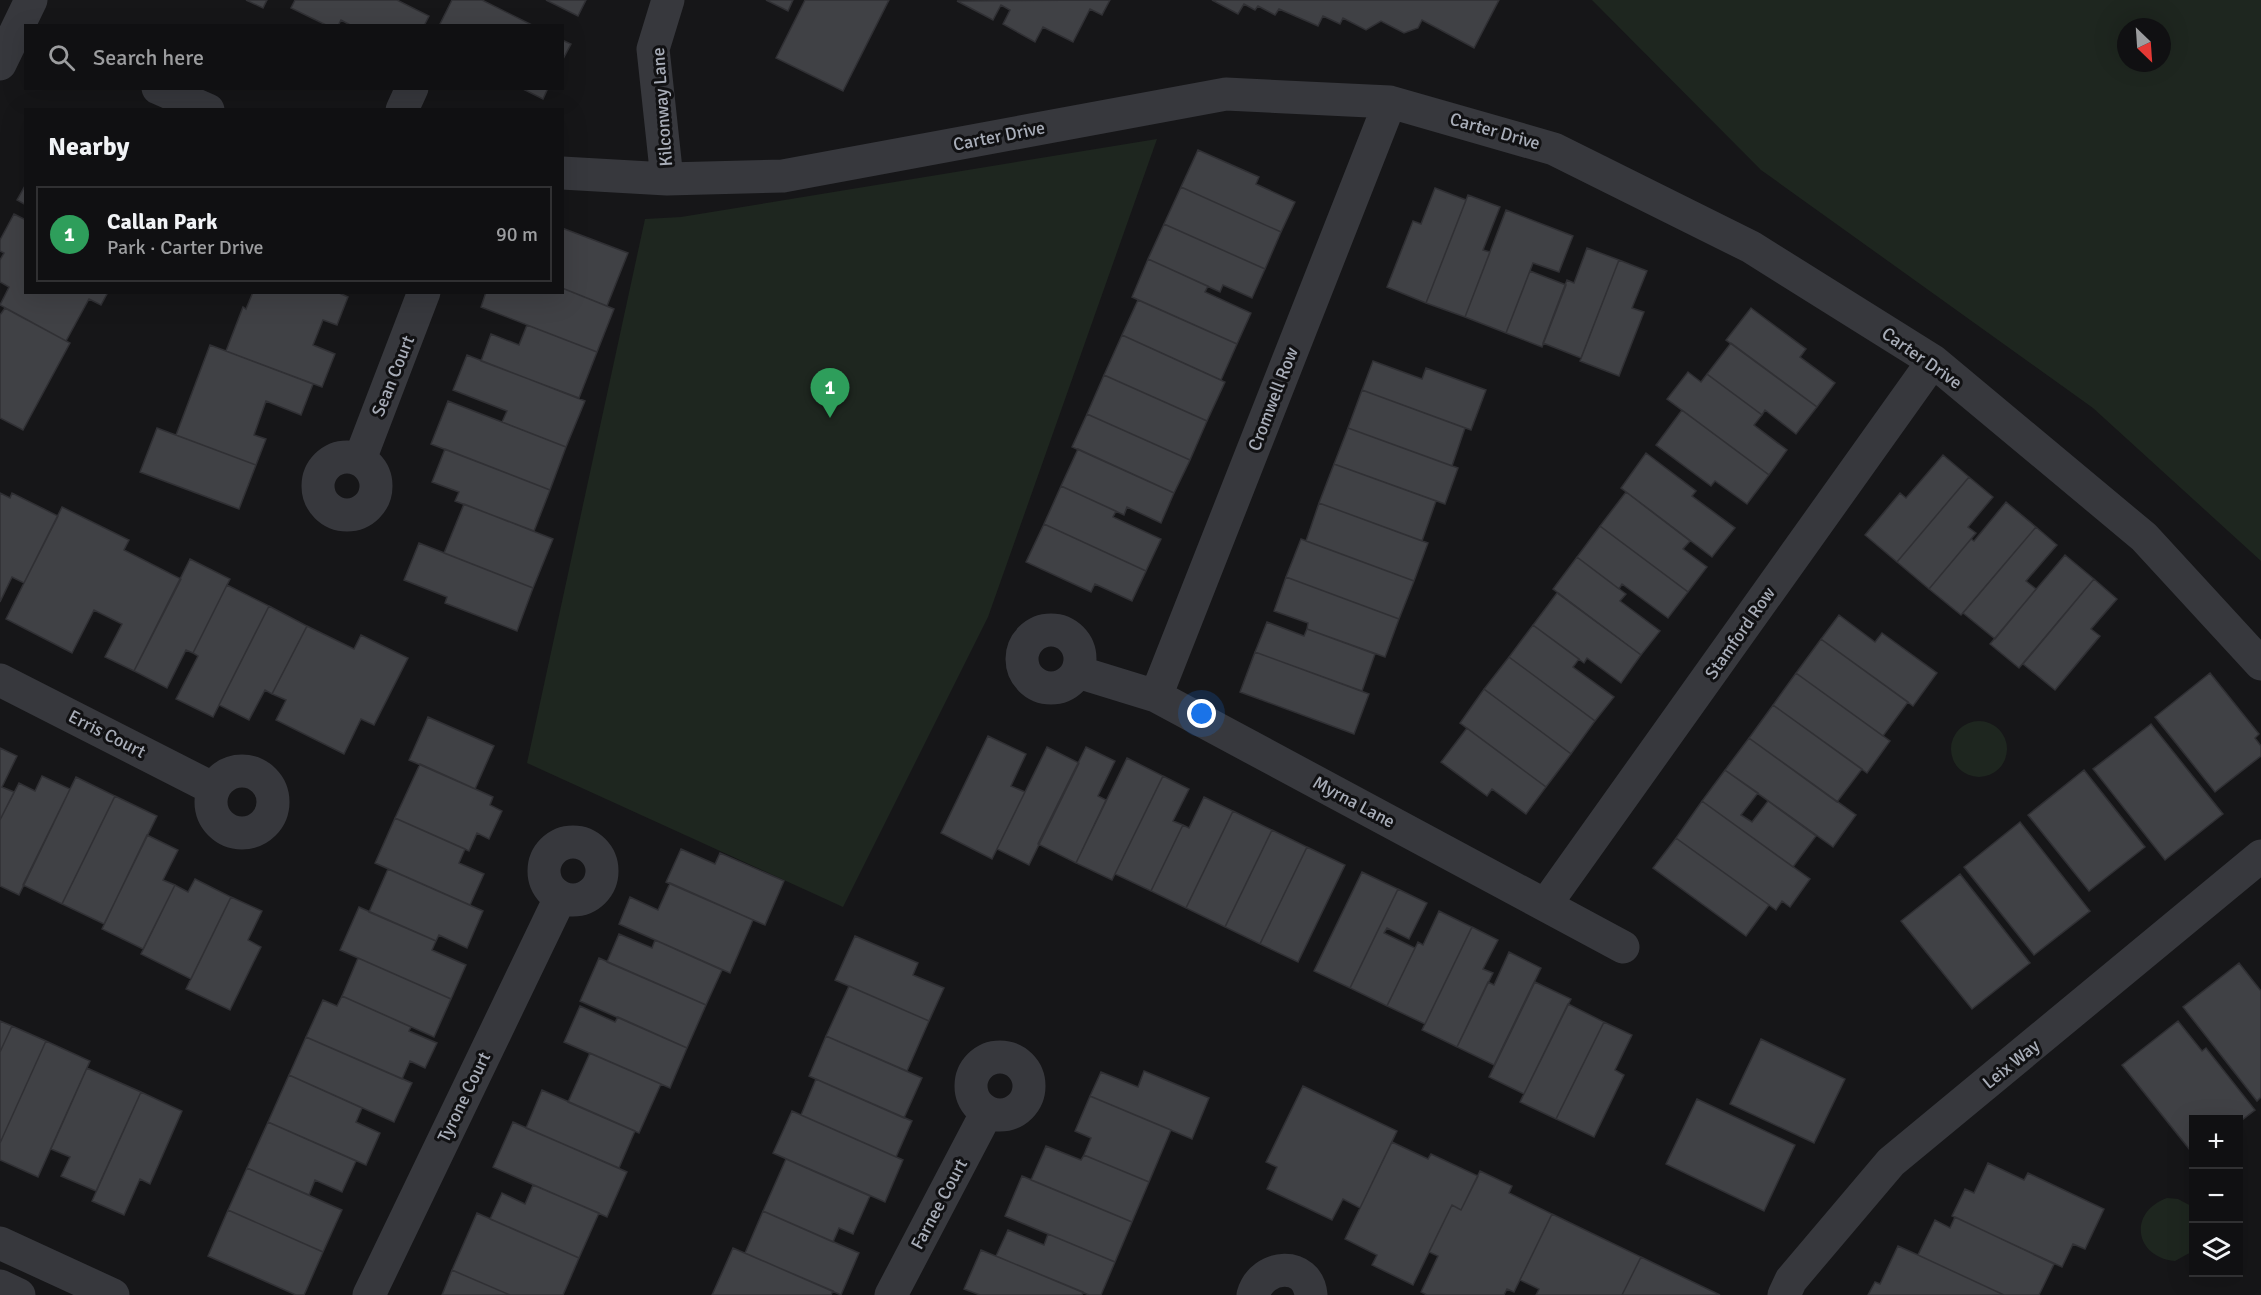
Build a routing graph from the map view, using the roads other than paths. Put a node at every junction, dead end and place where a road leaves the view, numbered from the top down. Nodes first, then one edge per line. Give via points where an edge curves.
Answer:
1 (668, 0) edge
2 (19, 20) edge
3 (0, 64) edge
4 (163, 90) edge
5 (411, 90) edge
6 (1390, 102) junction
7 (203, 108) edge
8 (403, 108) edge
9 (564, 173) edge
10 (667, 179) junction
11 (423, 294) edge
12 (1933, 361) junction
13 (360, 459) dead end
14 (2261, 664) edge
15 (1078, 672) dead end
16 (0, 680) edge
17 (1156, 696) junction
18 (214, 789) dead end
19 (2261, 856) edge
20 (560, 898) dead end
21 (1546, 904) junction
22 (1623, 947) dead end
23 (987, 1112) dead end
24 (0, 1243) edge
25 (0, 1286) edge
26 (19, 1295) edge
27 (113, 1295) edge
28 (369, 1295) edge
29 (891, 1295) edge
30 (1253, 1295) edge
31 (1311, 1295) edge
32 (1784, 1295) edge

1 - 10 street, Kilconway Lane via 653,49
2 - 3 street
4 - 7 street
5 - 8 street
6 - 10 street, Carter Drive via 1226,94 783,176
6 - 12 street, Carter Drive via 1554,149 1751,247
6 - 17 street, Cromwell Row
9 - 10 street, Carter Drive
11 - 13 street, Sean Court
12 - 14 street, Carter Drive via 2144,537
12 - 21 street, Stamford Row
15 - 17 street, Myrna Lane
16 - 18 street, Erris Court
17 - 21 street, Myrna Lane
19 - 32 street, Leix Way via 1891,1162 1791,1280
20 - 28 street, Tyrone Court
21 - 22 street, Myrna Lane
23 - 29 street, Farnee Court
24 - 27 street
25 - 26 street
30 - 31 street via 1263,1277 1284,1270 1305,1280

